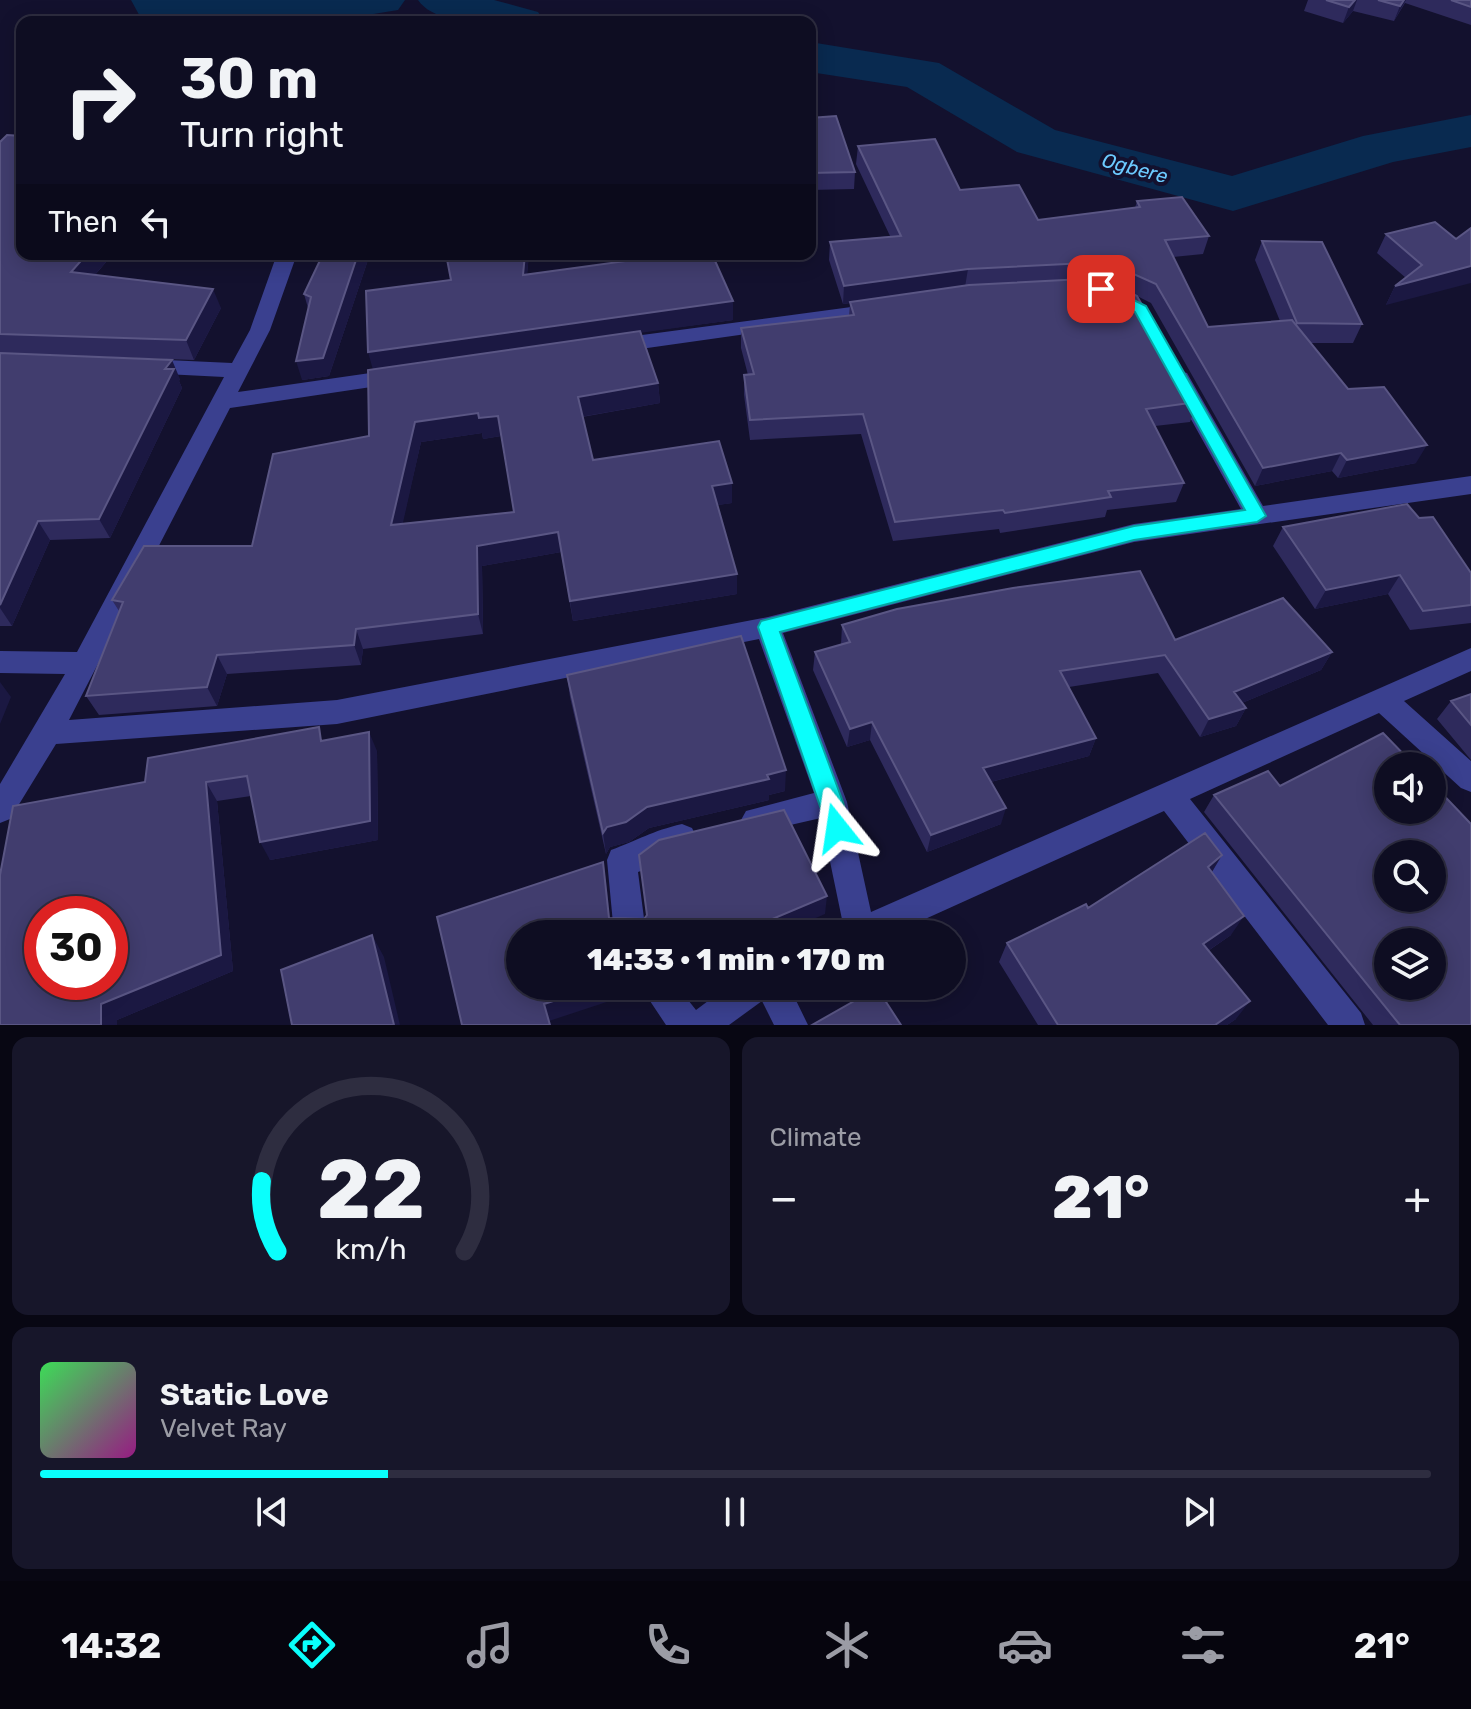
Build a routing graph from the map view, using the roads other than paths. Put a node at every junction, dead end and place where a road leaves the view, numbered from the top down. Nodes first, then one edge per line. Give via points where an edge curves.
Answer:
1 (285, 260) edge
2 (903, 306) edge
3 (597, 348) edge
4 (1170, 361) edge
5 (127, 365) edge
6 (239, 371) junction
7 (426, 372) edge
8 (222, 402) junction
9 (1471, 485) edge
10 (1257, 516) junction
11 (768, 627) junction
12 (1471, 659) edge
13 (0, 662) edge
14 (85, 663) junction
15 (1382, 698) junction
16 (48, 733) junction
17 (1471, 779) edge
18 (1169, 795) junction
19 (832, 802) junction
20 (0, 810) edge
21 (628, 920) edge
22 (855, 920) edge
23 (887, 920) edge
24 (667, 1000) edge
25 (736, 1000) edge
26 (779, 1000) edge
27 (687, 1025) edge
28 (702, 1025) edge
29 (792, 1025) edge
30 (1349, 1025) edge

1 - 6 street
2 - 3 street
4 - 10 street
5 - 6 street
6 - 8 street
7 - 8 street
8 - 14 street
9 - 10 street
10 - 11 street via 1134,533
11 - 16 street via 337,712
11 - 19 street
12 - 15 street
13 - 14 street
14 - 16 street
15 - 17 street
15 - 18 street
16 - 20 street
18 - 23 street
18 - 30 street
19 - 21 street via 650,845 638,858 622,860
19 - 22 street
24 - 27 street
25 - 28 street
26 - 29 street

